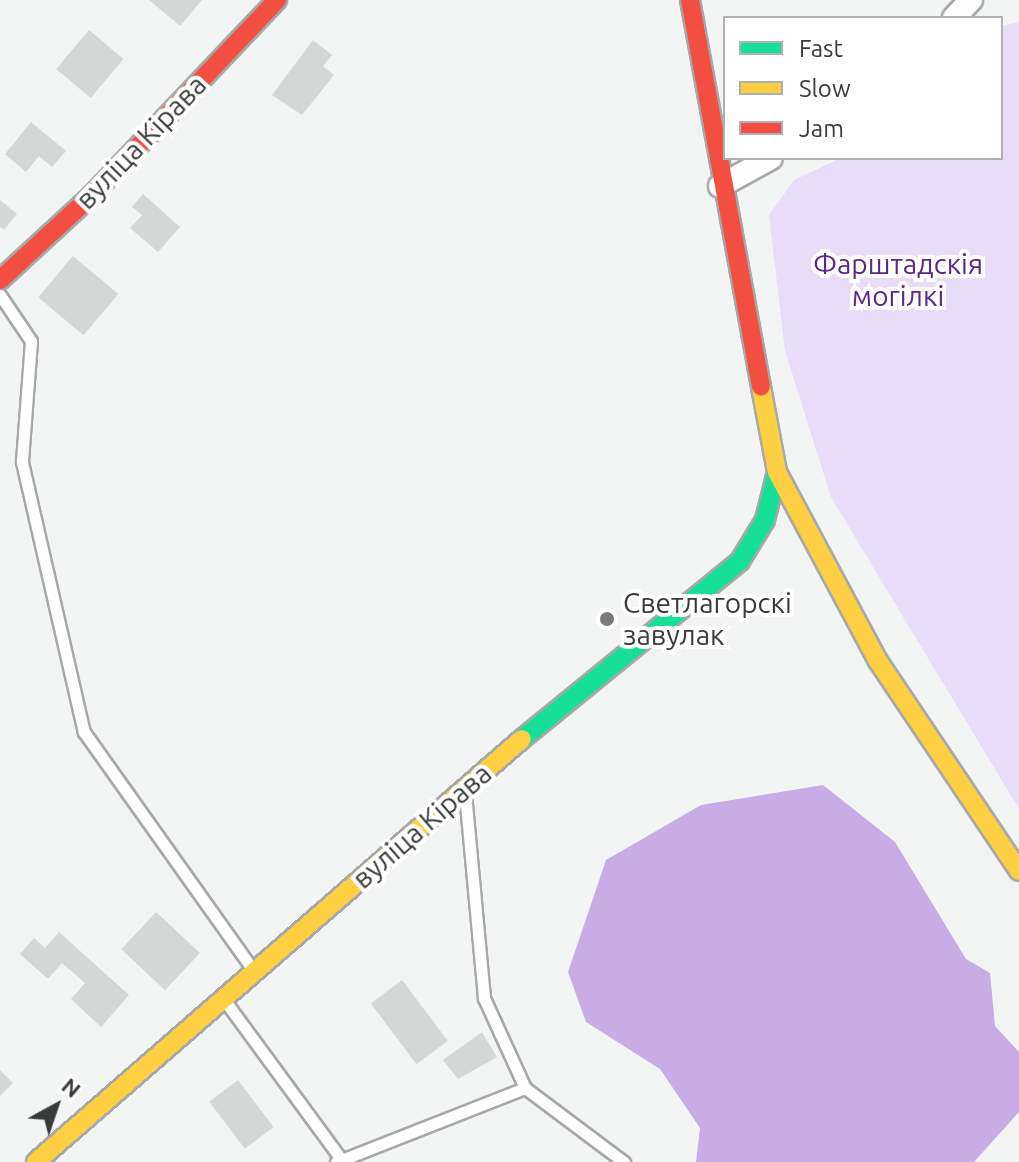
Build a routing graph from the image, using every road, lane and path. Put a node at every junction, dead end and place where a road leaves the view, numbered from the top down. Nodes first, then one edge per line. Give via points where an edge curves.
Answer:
1 (277, 0) edge
2 (690, 0) edge
3 (971, 0) edge
4 (956, 16) edge
5 (767, 160) edge
6 (720, 186) junction
7 (0, 280) edge
8 (0, 295) edge
9 (777, 472) junction
10 (465, 789) junction
11 (995, 835) junction
12 (1019, 839) edge
13 (1019, 871) edge
14 (254, 971) junction
15 (223, 998) junction
16 (525, 1088) junction
17 (339, 1160) edge
18 (36, 1162) edge
19 (624, 1162) edge

1 - 7 street, вуліца Кірава via 92,195
2 - 6 street
3 - 4 street
5 - 6 street
6 - 9 street
8 - 14 lane via 31,341 22,462 84,732
9 - 10 street, вуліца Кірава via 765,520 740,561
9 - 11 street via 878,661
10 - 14 street, вуліца Кірава
10 - 16 lane via 484,998
11 - 12 lane
11 - 13 street
14 - 15 street, вуліца Кірава
15 - 17 lane
15 - 18 street, вуліца Кірава
16 - 17 lane
16 - 19 lane

